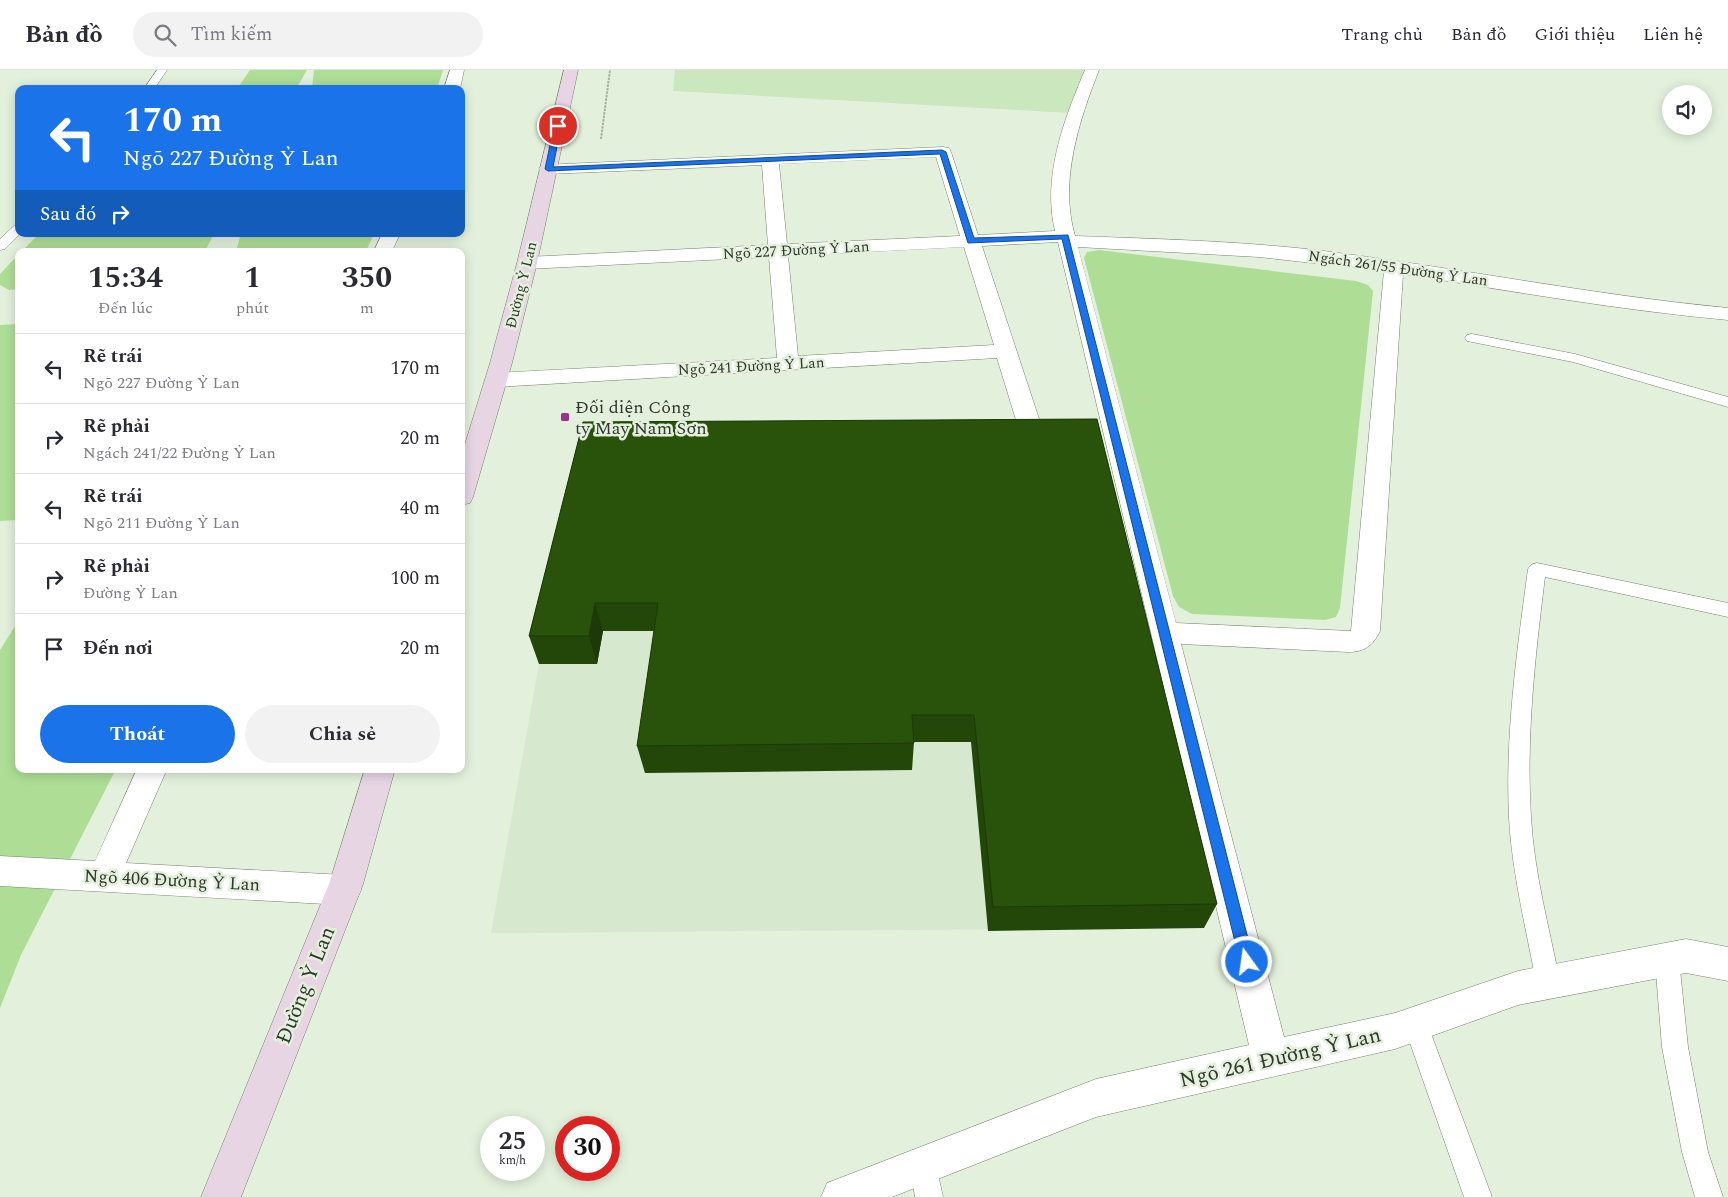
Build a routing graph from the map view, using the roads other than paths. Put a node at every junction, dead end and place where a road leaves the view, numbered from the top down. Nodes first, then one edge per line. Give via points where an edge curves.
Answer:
1 (162, 70) edge
2 (456, 70) edge
3 (570, 70) edge
4 (1092, 70) edge
5 (153, 85) edge
6 (453, 85) edge
7 (770, 160) junction
8 (548, 169) junction
9 (15, 232) edge
10 (1066, 239) junction
11 (971, 241) junction
12 (0, 246) edge
13 (778, 250) junction
14 (527, 263) junction
15 (1394, 267) junction
16 (1728, 314) edge
17 (1472, 338) dead end
18 (1005, 351) junction
19 (788, 364) junction
20 (496, 380) junction
21 (1728, 402) edge
22 (1035, 443) edge
23 (465, 484) edge
24 (1728, 610) edge
25 (1165, 633) junction
26 (150, 773) edge
27 (379, 773) edge
28 (0, 871) edge
29 (104, 877) junction
30 (344, 890) junction
31 (1667, 960) junction
32 (1728, 964) edge
33 (1548, 982) junction
34 (1415, 1023) junction
35 (1271, 1059) junction
36 (926, 1181) edge
37 (221, 1197) edge
38 (841, 1197) edge
39 (1478, 1197) edge
40 (1709, 1197) edge

1 - 5 lane
2 - 6 street
3 - 8 main road, Đường Ỷ Lan
4 - 10 street via 1071,132 1062,178 1062,225
7 - 8 street
7 - 11 street via 942,152
7 - 13 street
8 - 14 main road, Đường Ỷ Lan
9 - 12 lane
10 - 11 street, Ngõ 227 Đường Ỷ Lan
10 - 15 street, Ngách 261/55 Đường Ỷ Lan via 1220,248
10 - 25 street
11 - 13 street, Ngõ 227 Đường Ỷ Lan
11 - 18 street
13 - 14 street, Ngõ 227 Đường Ỷ Lan
13 - 19 street
14 - 20 main road, Đường Ỷ Lan
15 - 16 street, Ngách 261/55 Đường Ỷ Lan via 1670,309
15 - 25 street via 1363,638 1344,642
17 - 21 lane via 1575,358
18 - 19 street, Ngõ 241 Đường Ỷ Lan
18 - 22 street
19 - 20 street, Ngõ 241 Đường Ỷ Lan
20 - 23 main road, Đường Ỷ Lan
24 - 33 lane via 1537,569 1522,688 1520,819
25 - 35 street
26 - 29 street
27 - 30 main road, Đường Ỷ Lan
28 - 29 street, Ngõ 406 Đường Ỷ Lan
29 - 30 street, Ngõ 406 Đường Ỷ Lan
30 - 37 main road, Đường Ỷ Lan
31 - 32 street, Ngõ 261 Đường Ỷ Lan via 1686,956
31 - 33 street, Ngõ 261 Đường Ỷ Lan
31 - 40 lane via 1675,1047 1695,1152
33 - 34 street, Ngõ 261 Đường Ỷ Lan via 1518,988
34 - 35 street, Ngõ 261 Đường Ỷ Lan via 1394,1031
34 - 39 lane
35 - 36 street, Ngõ 261 Đường Ỷ Lan via 1096,1098
36 - 38 street, Ngõ 261 Đường Ỷ Lan

